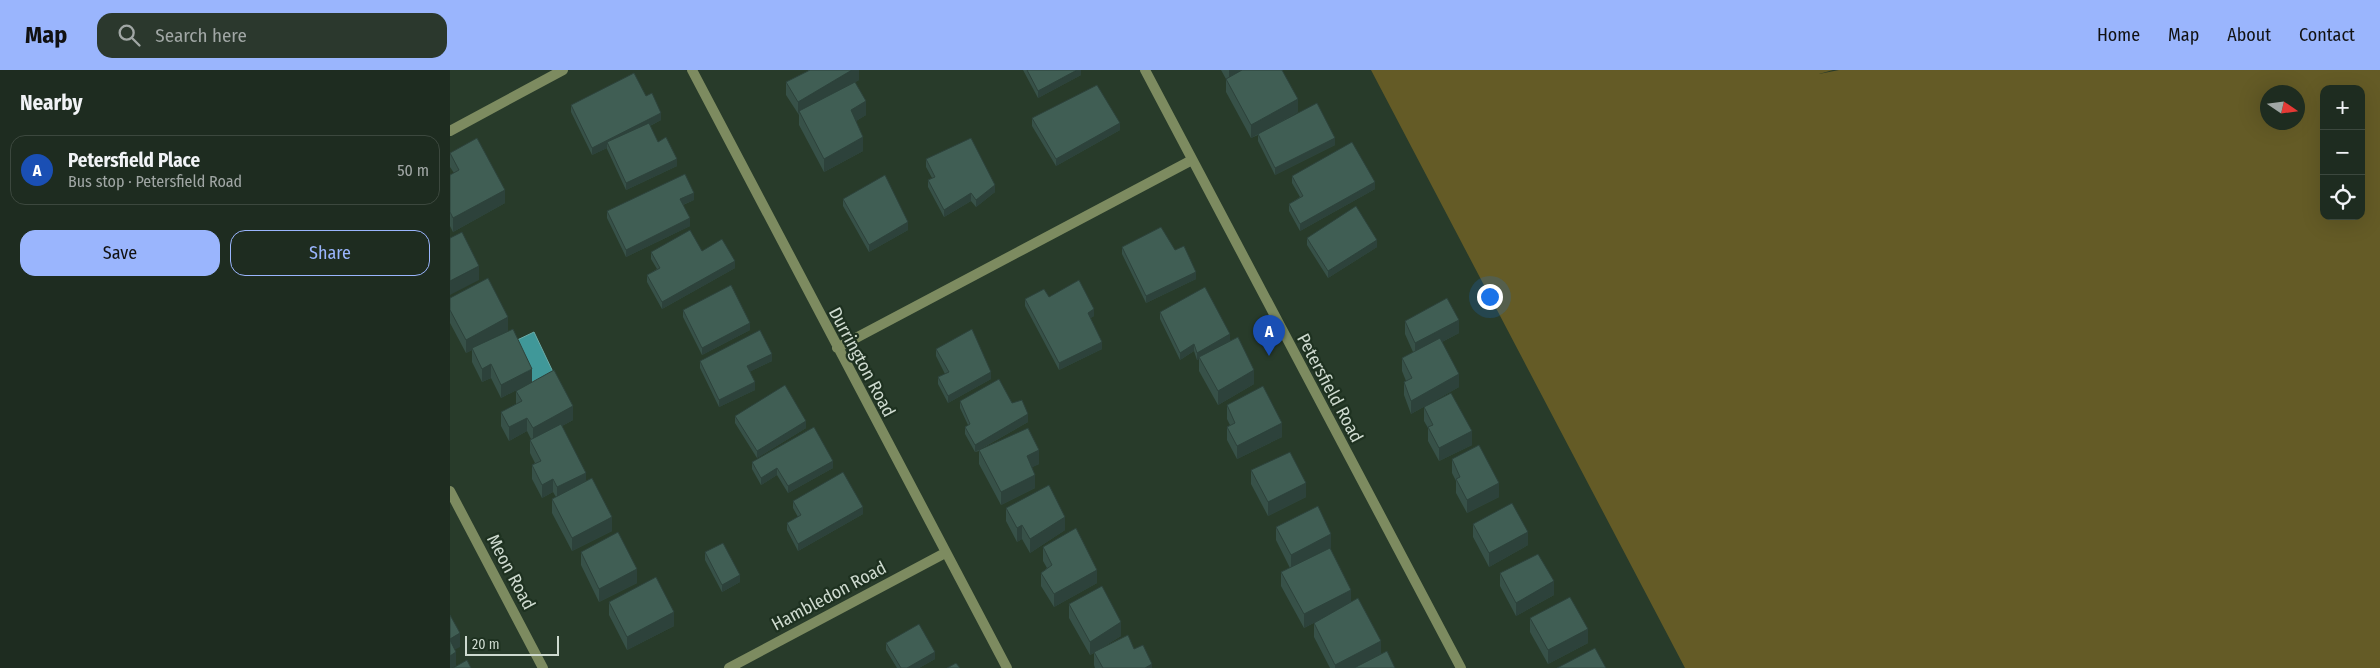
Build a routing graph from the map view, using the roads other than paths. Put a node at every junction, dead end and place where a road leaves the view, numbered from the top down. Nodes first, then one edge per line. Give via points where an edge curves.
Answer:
1 (563, 70) edge
2 (692, 70) edge
3 (1145, 70) edge
4 (450, 130) edge
5 (1192, 160) junction
6 (837, 348) junction
7 (450, 491) edge
8 (945, 553) junction
9 (542, 668) edge
10 (729, 668) edge
11 (1007, 668) edge
12 (1461, 668) edge

1 - 4 street
2 - 6 street, Durrington Road
3 - 5 street, Petersfield Road
5 - 6 street
5 - 12 street, Petersfield Road
6 - 8 street, Durrington Road
7 - 9 street, Meon Road
8 - 10 street, Hambledon Road
8 - 11 street, Durrington Road

